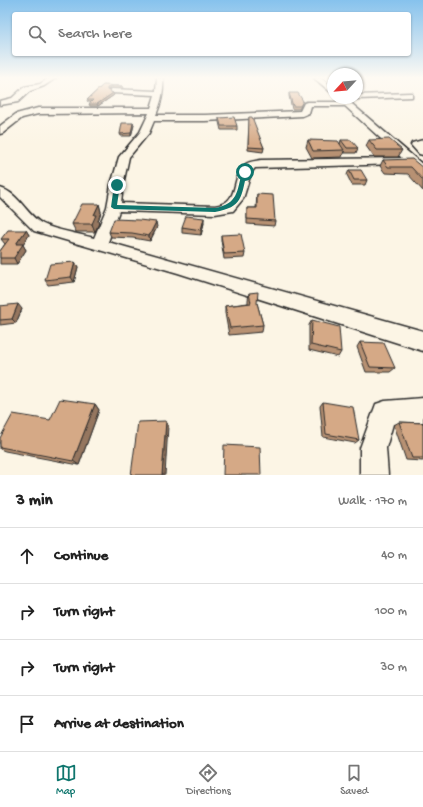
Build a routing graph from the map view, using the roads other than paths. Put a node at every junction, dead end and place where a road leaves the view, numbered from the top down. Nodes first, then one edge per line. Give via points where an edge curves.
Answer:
1 (14, 100) edge
2 (157, 100) edge
3 (327, 102) edge
4 (0, 103) edge
5 (346, 104) edge
6 (153, 114) junction
7 (0, 132) edge
8 (423, 144) edge
9 (423, 152) edge
10 (411, 161) junction
11 (423, 171) edge
12 (0, 192) edge
13 (114, 207) junction
14 (99, 245) junction
15 (423, 341) edge
16 (423, 410) edge
17 (374, 475) edge

1 - 4 street
2 - 6 street
3 - 6 street via 310,104 307,105 306,111 288,114 205,118
5 - 10 street
6 - 7 street via 38,111 19,116
6 - 13 street via 144,133 124,157
8 - 9 street via 416,145
10 - 11 street
10 - 13 street via 261,163 251,165 245,172 237,199 228,208 215,210
12 - 14 street via 6,194 25,217 39,228
13 - 14 street
14 - 15 street
16 - 17 street via 385,413 373,448

